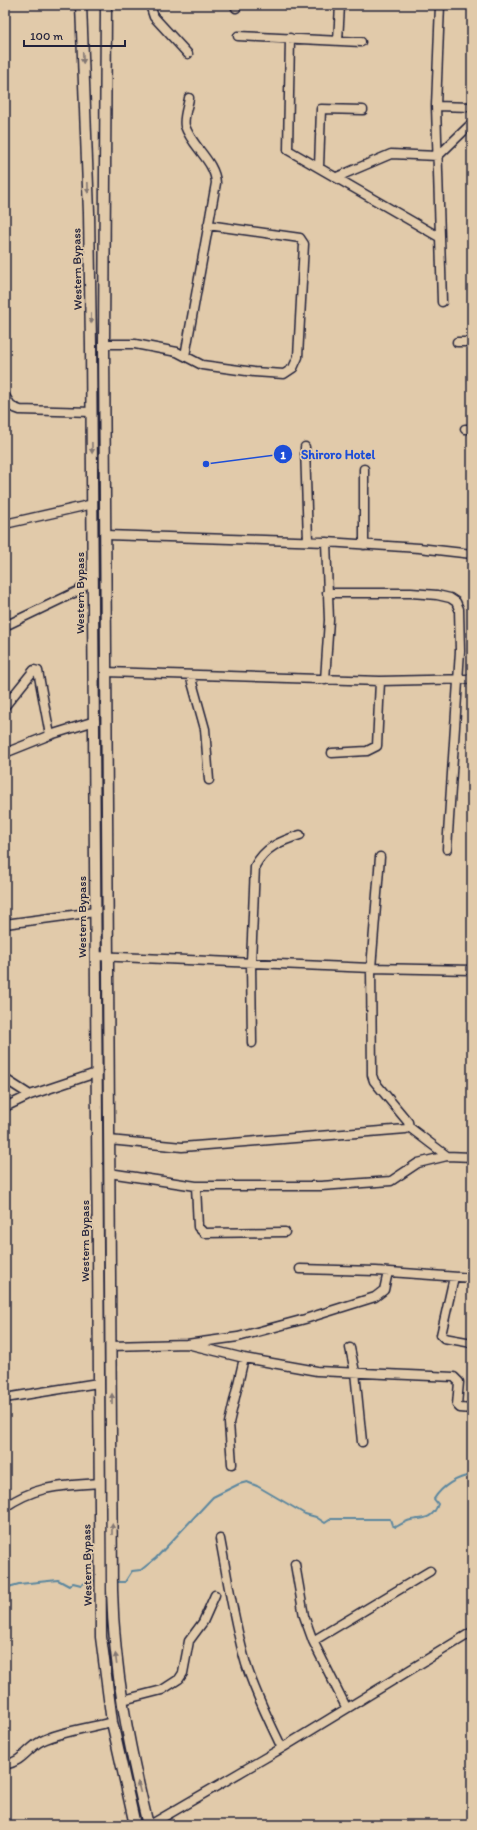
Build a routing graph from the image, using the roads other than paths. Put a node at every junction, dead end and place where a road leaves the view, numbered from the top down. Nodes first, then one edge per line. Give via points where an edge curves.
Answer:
1 (81, 5) edge
2 (106, 5) edge
3 (150, 5) edge
4 (340, 5) edge
5 (440, 5) edge
6 (238, 36) dead end
7 (290, 38) junction
8 (338, 41) junction
9 (361, 42) dead end
10 (188, 54) dead end
11 (189, 98) dead end
12 (436, 106) junction
13 (472, 107) edge
14 (363, 110) dead end
15 (472, 123) edge
16 (438, 156) junction
17 (319, 167) junction
18 (337, 177) junction
19 (208, 225) junction
20 (439, 237) junction
21 (442, 302) dead end
22 (457, 342) dead end
23 (472, 342) edge
24 (104, 344) junction
25 (185, 356) junction
26 (6, 401) edge
27 (92, 412) junction
28 (305, 447) dead end
29 (364, 469) dead end
30 (93, 504) junction
31 (5, 524) edge
32 (106, 535) junction
33 (308, 541) junction
34 (326, 542) junction
35 (364, 545) junction
36 (472, 554) edge
37 (92, 579) junction
38 (78, 591) junction
39 (327, 593) junction
40 (92, 601) junction
41 (5, 626) edge
42 (106, 672) junction
43 (190, 675) junction
44 (457, 679) junction
45 (472, 679) edge
46 (325, 680) junction
47 (380, 681) junction
48 (5, 706) edge
49 (95, 721) junction
50 (50, 735) junction
51 (5, 753) edge
52 (332, 753) dead end
53 (209, 780) dead end
54 (300, 835) dead end
55 (447, 849) dead end
56 (380, 857) dead end
57 (95, 912) junction
58 (5, 924) edge
59 (96, 956) junction
60 (108, 956) junction
61 (251, 962) junction
62 (371, 968) junction
63 (472, 970) edge
64 (252, 1043) dead end
65 (96, 1073) junction
66 (5, 1079) edge
67 (30, 1095) junction
68 (5, 1107) edge
69 (409, 1127) junction
70 (109, 1140) junction
71 (447, 1156) junction
72 (472, 1157) edge
73 (109, 1173) junction
74 (196, 1186) junction
75 (285, 1232) dead end
76 (300, 1268) dead end
77 (388, 1272) junction
78 (454, 1277) junction
79 (472, 1278) edge
80 (472, 1343) edge
81 (187, 1344) junction
82 (112, 1346) junction
83 (350, 1348) dead end
84 (244, 1358) junction
85 (355, 1372) junction
86 (98, 1383) junction
87 (5, 1398) edge
88 (472, 1409) edge
89 (362, 1442) dead end
90 (232, 1464) dead end
91 (99, 1483) junction
92 (5, 1507) edge
93 (220, 1539) dead end
94 (295, 1564) dead end
95 (430, 1571) dead end
96 (215, 1596) dead end
97 (472, 1632) edge
98 (313, 1641) junction
99 (122, 1700) junction
100 (346, 1707) junction
101 (112, 1722) junction
102 (282, 1748) junction
103 (5, 1765) edge
104 (135, 1825) edge
105 (149, 1825) edge

1 -> 27 main road, Western Bypass via 89,213
2 - 24 main road, Western Bypass
3 - 10 street via 154,17
4 - 8 street
5 - 12 street
6 - 7 street
7 - 8 street
7 - 17 street via 287,148 290,153
8 - 9 street
11 - 19 street via 185,125 199,152 216,172
12 - 13 street
12 - 16 street
14 - 17 street via 321,108
15 - 16 street
16 - 18 street via 391,154
16 - 20 street
17 - 18 street
18 - 20 street
19 - 25 street
19 - 25 street via 300,238 304,244 298,357 293,368 284,374 202,365
20 - 21 street
22 - 23 street
24 - 25 street via 134,344 177,352
24 - 32 main road, Western Bypass
26 - 27 street via 20,410
27 -> 30 main road, Western Bypass
28 - 33 street
29 - 35 street
30 - 31 street
30 - 37 main road, Western Bypass
32 - 33 street
32 - 42 main road, Western Bypass
33 - 34 street
34 - 35 street
34 - 39 street
35 - 36 street
37 - 38 street
37 - 40 main road, Western Bypass
38 - 40 street
38 - 41 street
39 - 44 street via 411,593 450,598 456,602 459,609 460,651
39 - 46 street via 329,620
40 - 49 main road, Western Bypass
42 - 43 street
42 - 60 main road, Western Bypass
43 - 46 street
43 - 53 street via 204,729
44 - 45 street
44 - 47 street
44 - 55 street
46 - 47 street
47 - 52 street via 377,746 367,751
48 - 50 street via 34,670 38,671
49 - 50 street
49 - 57 main road, Western Bypass
50 - 51 street
54 - 61 street via 273,845 260,856 256,866
56 - 62 street
57 - 58 street
57 - 59 main road, Western Bypass
59 - 60 street
59 - 65 main road, Western Bypass
60 - 61 street
60 - 70 main road, Western Bypass
61 - 62 street
61 - 64 street
62 - 63 street
62 - 69 street via 372,1076 408,1122
65 - 67 street
65 - 86 main road, Western Bypass
66 - 67 street
67 - 68 street
69 - 70 street via 402,1131 182,1147
69 - 71 street
70 - 73 main road, Western Bypass
71 - 72 street
71 - 74 street via 418,1163 391,1181 321,1186
73 - 74 street
73 - 82 main road, Western Bypass
74 - 75 street via 198,1227 204,1233
76 - 77 street
77 - 78 street
77 - 81 street via 384,1290 376,1298 238,1337
78 - 79 street
78 - 80 street via 441,1335 444,1338
81 - 82 street
81 - 84 street
99 -> 82 main road, Western Bypass via 114,1637
83 - 85 street
84 - 85 street via 317,1371
84 - 90 street via 229,1423
85 - 88 street via 454,1377 459,1382 457,1405 460,1408
85 - 89 street
86 - 87 street
86 - 91 main road, Western Bypass
91 - 92 street via 44,1488 19,1497
91 - 101 main road, Western Bypass via 101,1637
93 - 102 street via 246,1666
94 - 98 street via 304,1616
95 - 98 street
96 - 99 street via 189,1641 183,1672 179,1679 162,1690
97 - 100 street
98 - 100 street
105 -> 99 main road, Western Bypass via 131,1753
100 - 102 street
101 - 103 street via 38,1743 16,1763
101 - 104 main road, Western Bypass
102 - 105 street

